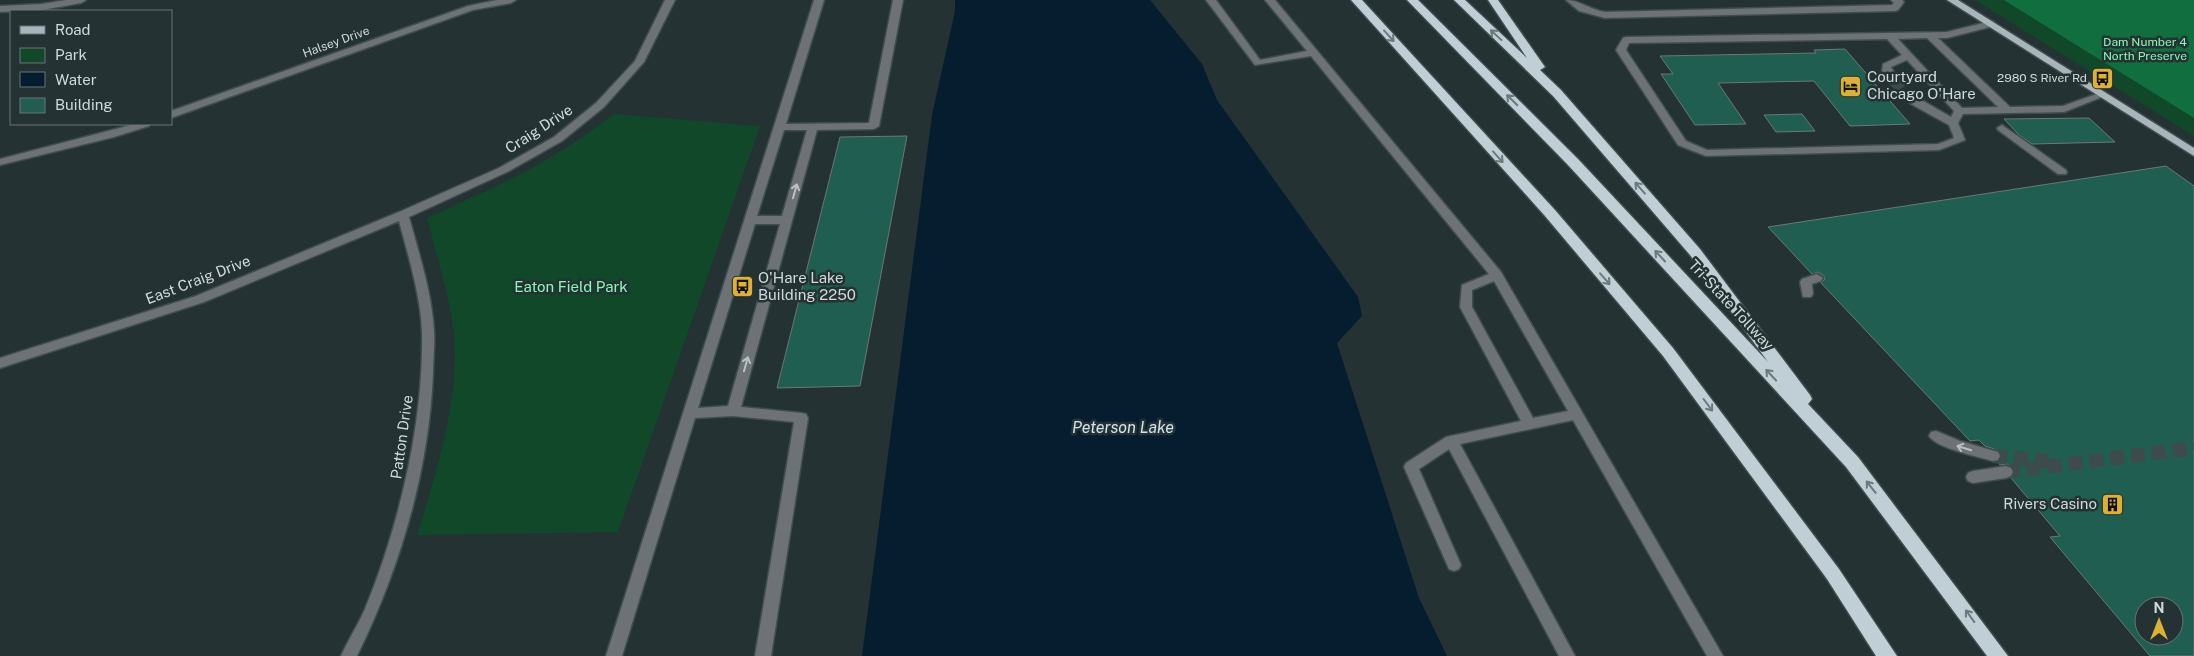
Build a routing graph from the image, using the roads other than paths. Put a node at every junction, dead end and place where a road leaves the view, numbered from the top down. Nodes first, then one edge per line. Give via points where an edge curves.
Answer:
1 (81, 0) edge
2 (511, 0) edge
3 (670, 0) edge
4 (819, 0) edge
5 (898, 0) edge
6 (1211, 0) edge
7 (1270, 0) edge
8 (1356, 0) edge
9 (1412, 0) edge
10 (1459, 0) edge
11 (1493, 0) edge
12 (1571, 0) edge
13 (1775, 0) edge
14 (1896, 0) edge
15 (1952, 0) edge
16 (0, 9) edge
17 (1785, 11) junction
18 (1990, 24) junction
19 (1929, 35) junction
20 (1890, 36) junction
21 (1313, 53) junction
22 (1909, 56) junction
23 (1894, 81) tunnel mouth
24 (1557, 93) junction
25 (1906, 94) tunnel mouth
26 (2102, 95) junction
27 (2007, 110) junction
28 (1959, 111) junction
29 (172, 115) edge
30 (1953, 124) junction
31 (142, 125) edge
32 (814, 126) junction
33 (780, 127) junction
34 (2002, 128) dead end
35 (2194, 153) edge
36 (0, 162) edge
37 (2062, 172) dead end
38 (403, 215) junction
39 (750, 220) junction
40 (787, 220) junction
41 (1497, 275) junction
42 (1816, 278) dead end
43 (1807, 294) dead end
44 (0, 363) edge
45 (733, 411) junction
46 (690, 413) junction
47 (1576, 414) junction
48 (1529, 424) junction
49 (1936, 436) dead end
50 (1451, 441) junction
51 (1992, 456) tunnel mouth
52 (1852, 462) junction
53 (2006, 472) tunnel mouth
54 (1973, 476) dead end
55 (1454, 565) dead end
56 (349, 656) edge
57 (614, 656) edge
58 (763, 656) edge
59 (1567, 656) edge
60 (1715, 656) edge
61 (1887, 656) edge
62 (1998, 656) edge

1 - 16 street via 42,7
2 - 29 street, Halsey Drive via 470,8
3 - 38 street, Craig Drive via 639,62 600,106 558,139 504,170
4 - 33 street
5 - 32 street via 874,126
6 - 21 street via 1258,63
7 - 21 street
8 -> 61 highway via 1550,214 1668,352 1834,574
52 -> 9 highway, Tri-State Tollway via 1573,162
24 -> 10 highway
11 - 24 highway
12 - 17 street via 1590,12 1605,15
13 - 17 street
14 - 17 street via 1899,2 1895,8
15 - 18 main road
18 - 19 street via 1947,35
18 - 26 main road
19 - 20 street
19 - 27 street
20 - 22 street
20 - 30 street via 1626,40 1621,50 1682,143 1706,153 1939,147 1960,140
21 - 41 street
22 - 23 street via 1886,66 1886,72
22 - 28 street
52 -> 24 highway via 1695,252
25 - 30 street
26 - 27 street via 2064,108
26 - 35 main road
27 - 28 street
28 - 30 street
31 - 36 street
32 - 33 street
40 -> 32 street
33 - 39 street
34 - 37 street
38 - 44 street, East Craig Drive via 200,299
38 - 56 street, Patton Drive via 418,271 428,330 425,404 409,499 372,610
39 - 40 street
39 - 46 street
45 -> 40 street
41 - 47 street
41 - 48 street via 1466,288 1466,307
42 - 43 street via 1806,282
45 - 46 street
45 - 58 street via 800,418
46 - 57 street
47 - 48 street
47 - 60 street
48 - 50 street
51 -> 49 street
50 - 55 street via 1411,467
50 - 59 street
62 -> 52 highway, Tri-State Tollway
53 - 54 street

